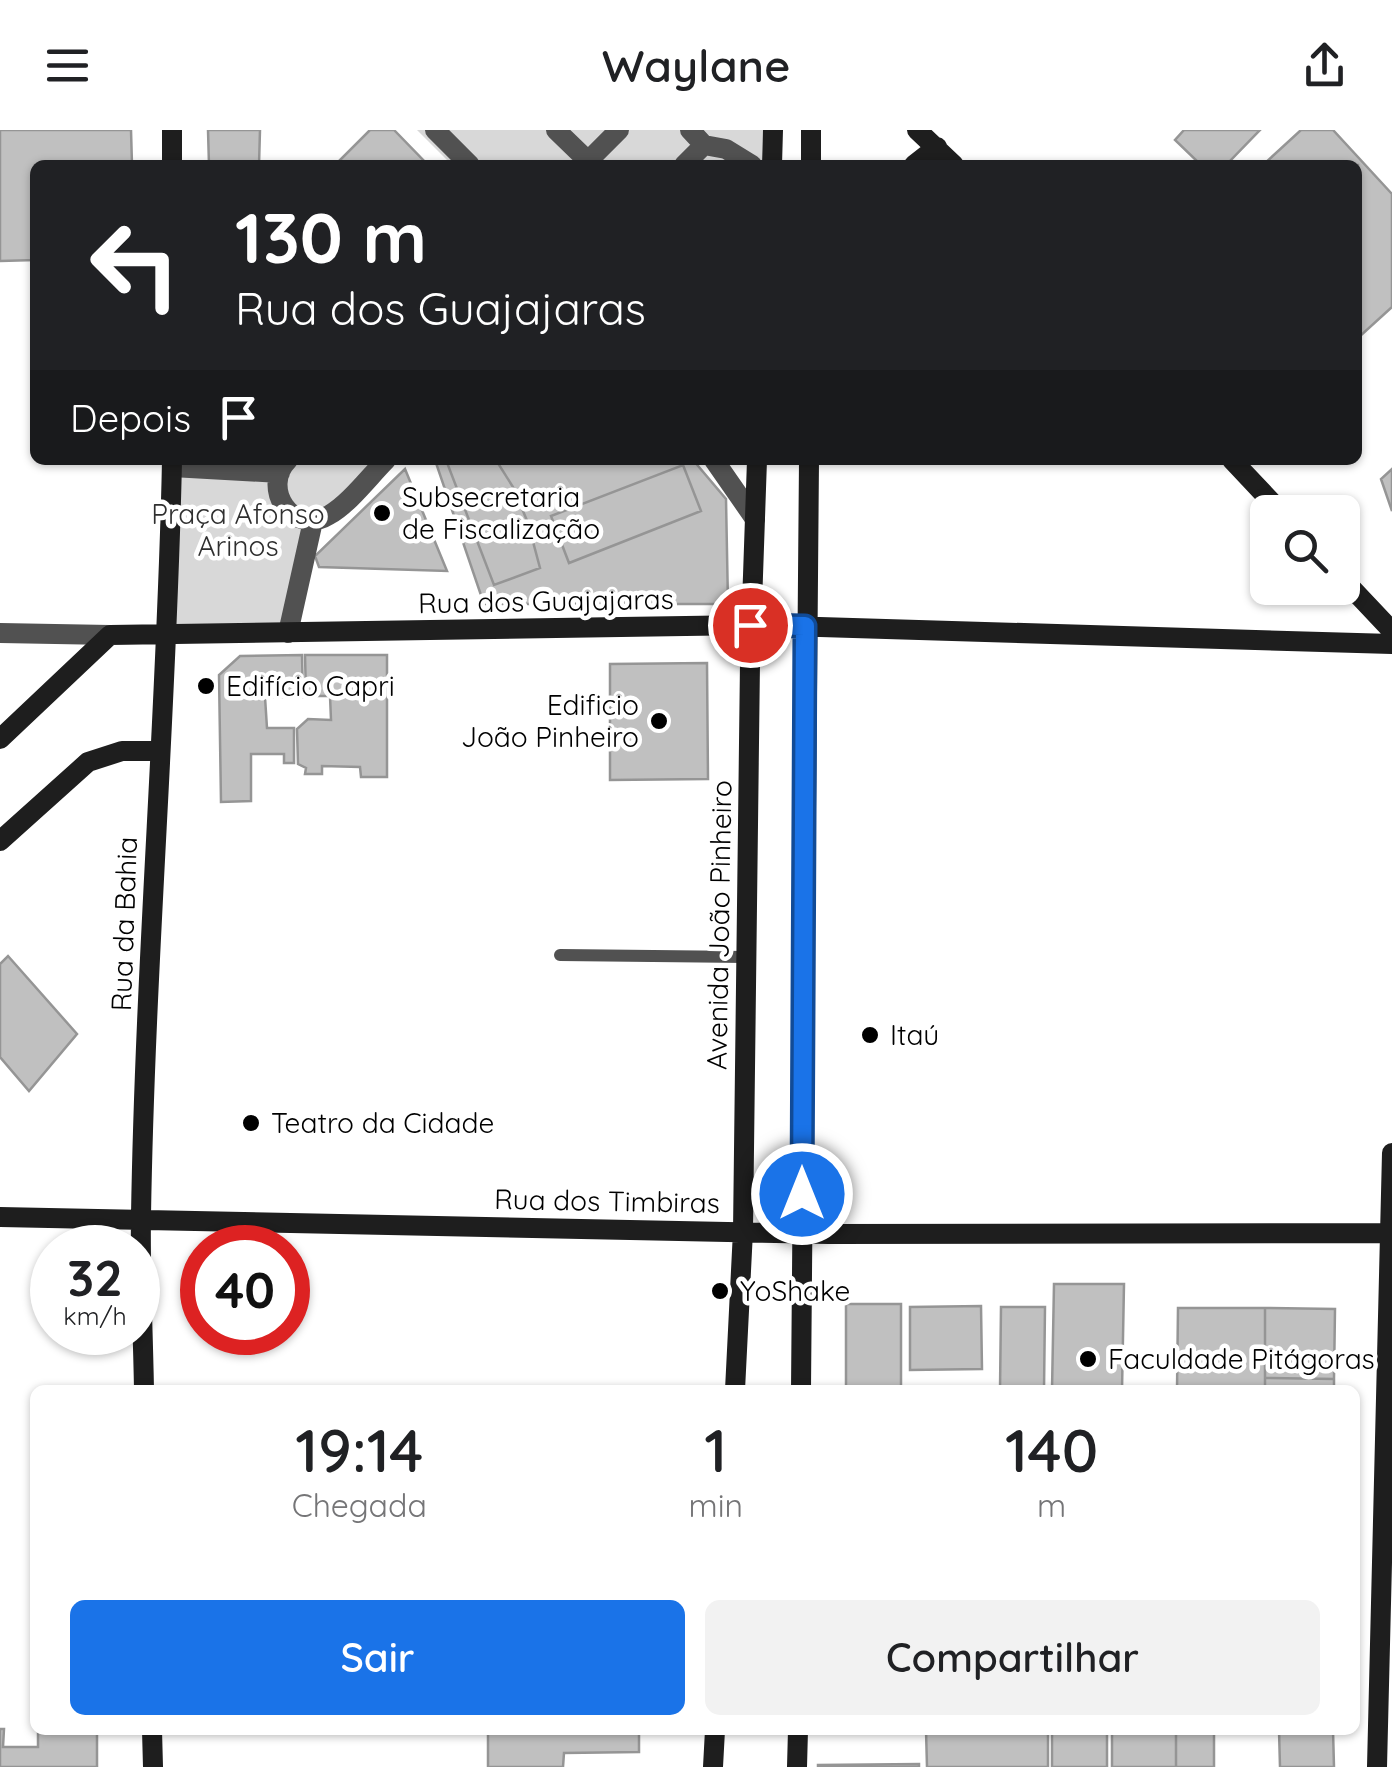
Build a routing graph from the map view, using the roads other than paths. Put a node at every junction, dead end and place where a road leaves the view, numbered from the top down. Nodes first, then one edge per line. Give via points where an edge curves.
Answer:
1 (172, 130) edge
2 (435, 130) edge
3 (556, 130) edge
4 (619, 130) edge
5 (773, 130) edge
6 (810, 130) edge
7 (916, 130) edge
8 (697, 138) edge
9 (937, 147) junction
10 (172, 160) edge
11 (465, 160) edge
12 (583, 160) edge
13 (589, 160) edge
14 (744, 160) edge
15 (772, 160) edge
16 (812, 160) edge
17 (920, 160) edge
18 (949, 160) edge
19 (172, 465) edge
20 (247, 465) edge
21 (381, 465) edge
22 (717, 465) edge
23 (757, 465) edge
24 (809, 465) edge
25 (1237, 465) edge
26 (284, 466) edge
27 (1265, 495) edge
28 (755, 519) junction
29 (313, 521) junction
30 (1360, 597) edge
31 (750, 625) junction
32 (805, 626) junction
33 (1392, 631) edge
34 (288, 633) junction
35 (0, 634) edge
36 (166, 634) junction
37 (110, 636) junction
38 (1392, 644) edge
39 (0, 739) edge
40 (158, 751) junction
41 (0, 841) edge
42 (560, 955) dead end
43 (746, 957) junction
44 (1392, 1153) edge
45 (0, 1217) edge
46 (140, 1219) junction
47 (743, 1231) junction
48 (802, 1232) junction
49 (1390, 1233) edge
50 (144, 1385) edge
51 (735, 1385) edge
52 (801, 1385) edge
53 (152, 1735) edge
54 (715, 1735) edge
55 (798, 1735) edge
56 (153, 1767) edge
57 (713, 1767) edge
58 (797, 1767) edge
59 (1377, 1767) edge

1 - 10 street
2 - 11 street
3 - 12 street
4 - 13 street
5 - 15 street
6 - 16 street
7 - 9 street
8 - 14 street
9 - 17 street
9 - 18 street
19 - 36 street, Rua da Bahia
20 - 26 street
21 - 29 street via 330,515
22 - 28 street
23 - 28 street, Avenida João Pinheiro
24 - 32 street
25 - 27 street
26 - 29 street via 278,498 288,512
28 - 31 street, Avenida João Pinheiro
29 - 34 street
30 - 33 street
31 - 32 street, Rua dos Guajajaras
31 - 34 street, Rua dos Guajajaras
31 - 43 street, Avenida João Pinheiro
32 - 38 street, Rua dos Guajajaras
32 - 48 street
34 - 36 street, Rua dos Guajajaras
35 - 37 street, Rua dos Guajajaras
36 - 37 street, Rua dos Guajajaras
36 - 40 street, Rua da Bahia
37 - 39 street
40 - 41 street via 122,750 88,762
40 - 46 street, Rua da Bahia
42 - 43 lane
43 - 47 street, Avenida João Pinheiro
44 - 49 street
45 - 46 street, Rua dos Timbiras
46 - 47 street, Rua dos Timbiras
46 - 50 street, Rua da Bahia
47 - 48 street, Rua dos Timbiras
47 - 51 street, Avenida João Pinheiro
48 - 49 street, Rua dos Timbiras
48 - 52 street
49 - 59 street
53 - 56 street
54 - 57 street
55 - 58 street

